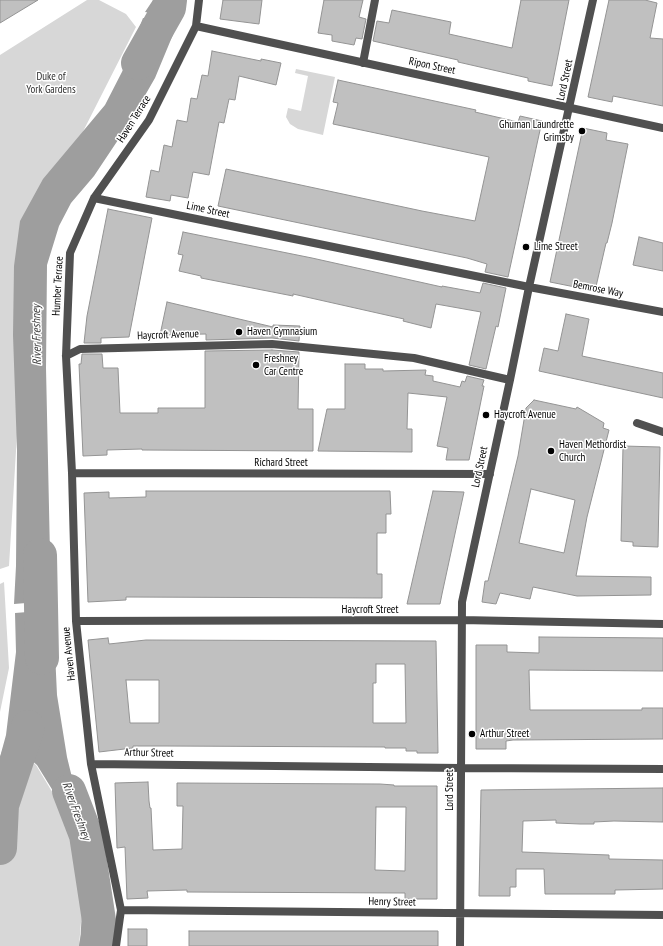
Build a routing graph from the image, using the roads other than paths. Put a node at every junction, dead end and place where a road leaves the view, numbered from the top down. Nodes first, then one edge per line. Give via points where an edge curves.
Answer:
1 (199, 0) edge
2 (375, 0) edge
3 (594, 0) edge
4 (196, 26) junction
5 (363, 63) junction
6 (570, 108) junction
7 (663, 128) edge
8 (94, 198) junction
9 (528, 287) junction
10 (663, 312) edge
11 (66, 356) junction
12 (510, 380) junction
13 (637, 423) dead end
14 (663, 432) edge
15 (72, 473) junction
16 (490, 474) junction
17 (461, 620) junction
18 (76, 621) junction
19 (663, 624) edge
20 (91, 764) junction
21 (461, 768) junction
22 (663, 769) edge
23 (121, 910) junction
24 (461, 914) junction
25 (663, 915) edge
26 (116, 946) edge
27 (460, 946) edge

1 - 4 street, Haven Terrace
2 - 5 street
3 - 6 street, Lord Street
4 - 5 street, Ripon Street
4 - 8 street, Haven Terrace via 149,120
5 - 6 street, Ripon Street
6 - 7 street, Ripon Street
6 - 9 street, Lord Street
8 - 9 street, Lime Street
8 - 11 street, Humber Terrace via 70,253
9 - 10 street, Bemrose Way
9 - 12 street, Lord Street
11 - 12 street, Haycroft Avenue via 80,349 272,344 414,358
11 - 15 street, Haven Avenue
12 - 16 street, Lord Street
13 - 14 street
15 - 16 street, Richard Street
15 - 18 street, Haven Avenue
16 - 17 street, Lord Street via 462,602
17 - 18 street, Haycroft Street
17 - 19 street, Haycroft Street
17 - 21 street, Lord Street
18 - 20 street, Haven Avenue
20 - 21 street, Arthur Street
20 - 23 street, Haven Avenue
21 - 22 street, Arthur Street
21 - 24 street, Lord Street
23 - 24 street, Henry Street
23 - 26 street, Haven Avenue
24 - 25 street, Henry Street
24 - 27 street, Lord Street

